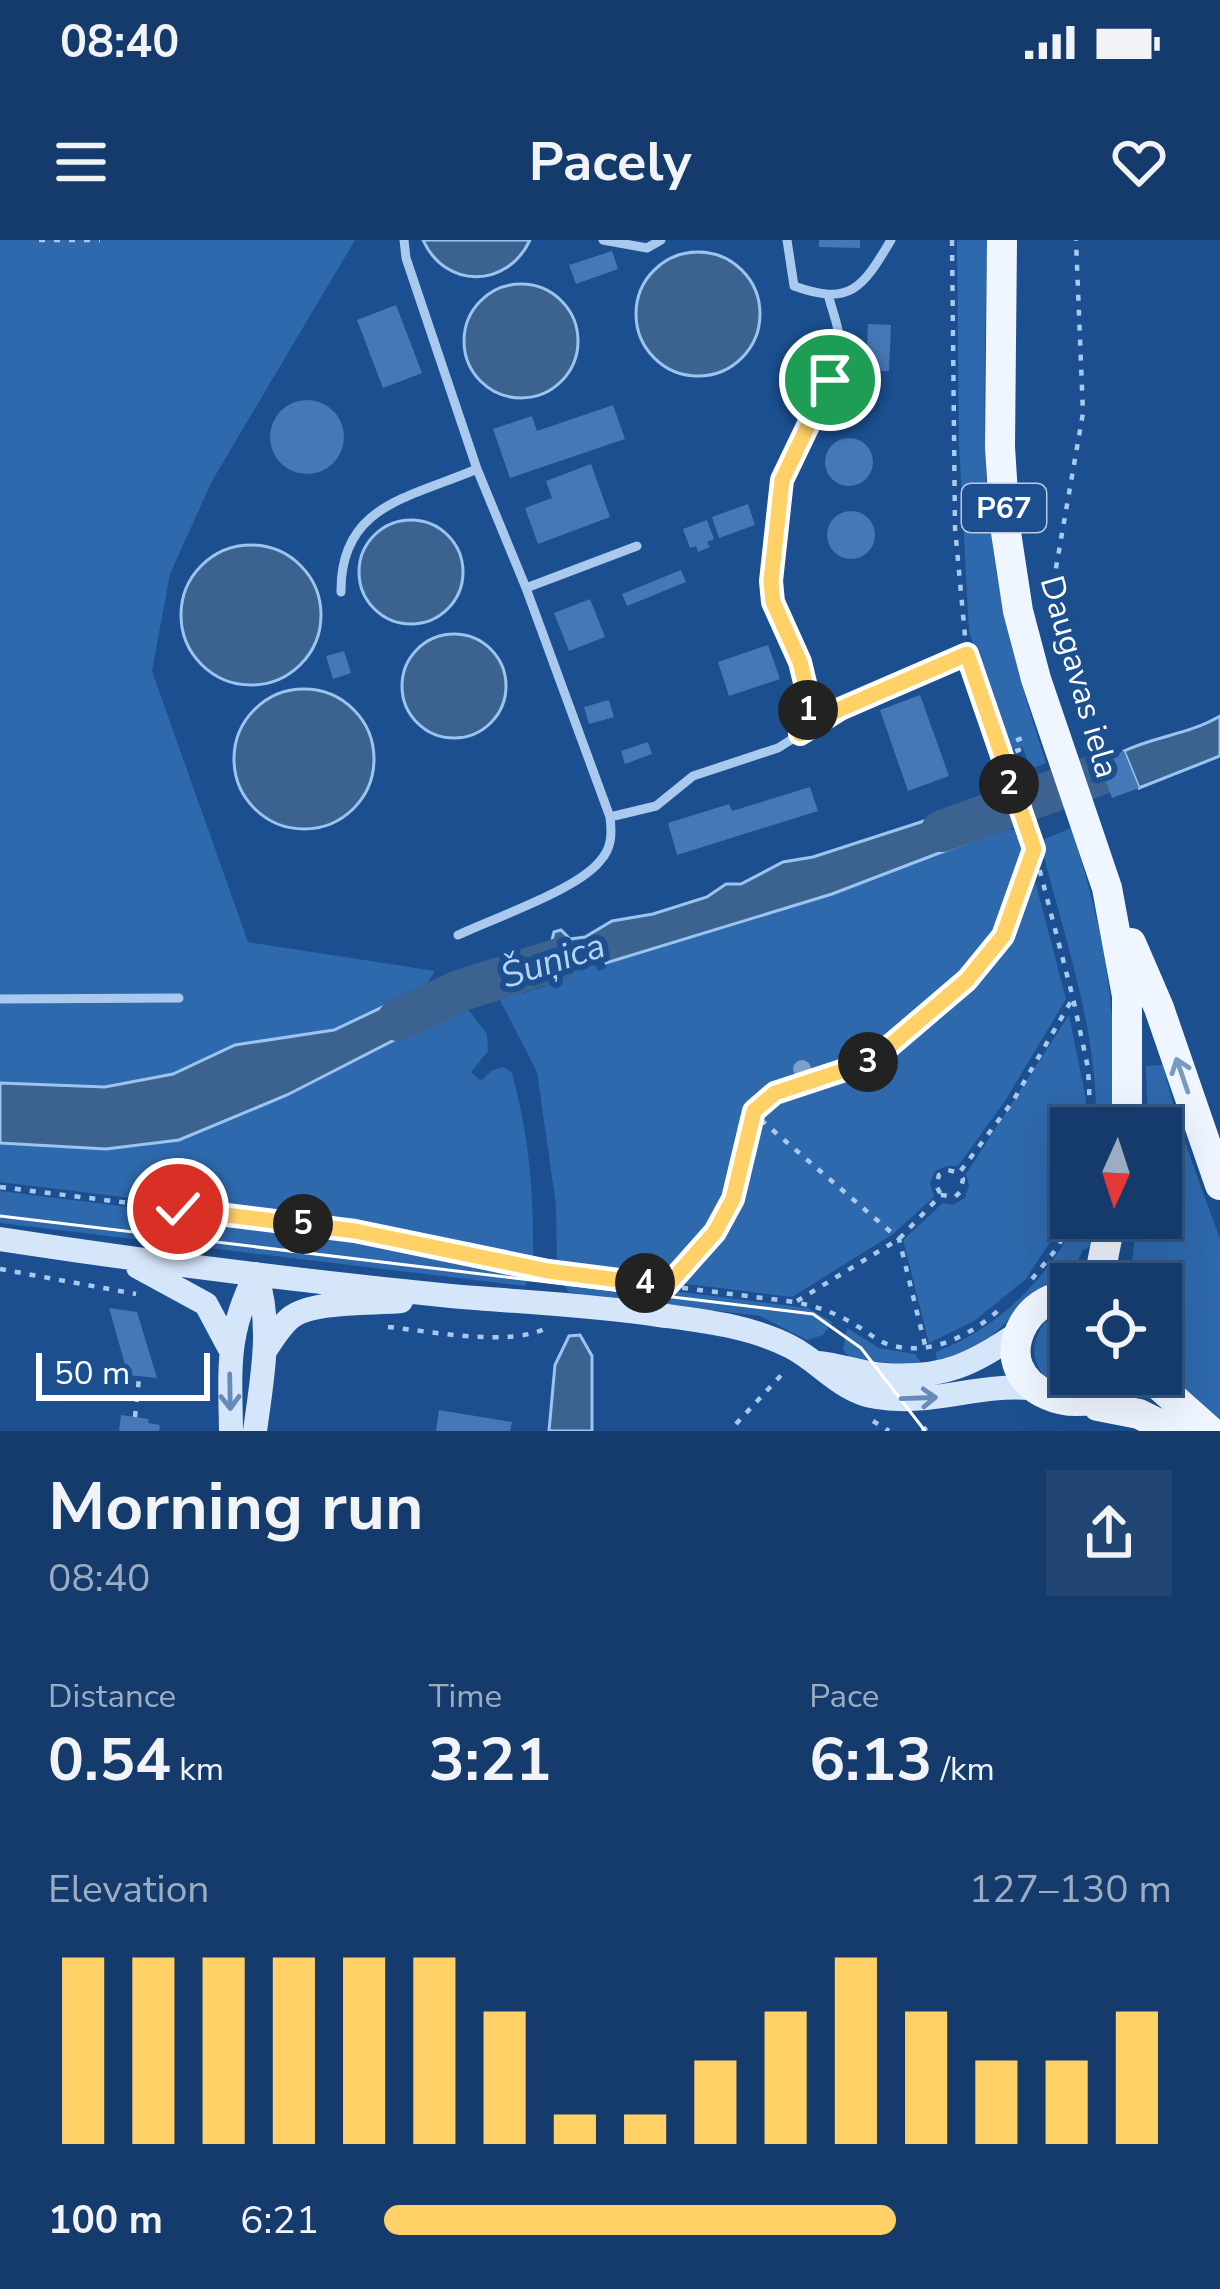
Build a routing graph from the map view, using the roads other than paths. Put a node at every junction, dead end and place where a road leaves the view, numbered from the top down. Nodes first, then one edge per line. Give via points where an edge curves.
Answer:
1 (404, 240) edge
2 (603, 240) edge
3 (661, 240) edge
4 (788, 240) edge
5 (891, 240) edge
6 (1002, 240) edge
7 (829, 298) junction
8 (477, 469) junction
9 (637, 546) dead end
10 (526, 588) junction
11 (340, 592) dead end
12 (967, 654) road end
13 (800, 734) junction
14 (610, 817) junction
15 (1107, 888) junction
16 (458, 934) dead end
17 (179, 998) dead end
18 (0, 999) edge
19 (1127, 1107) edge
20 (1220, 1185) edge
21 (0, 1239) edge
22 (120, 1258) junction
23 (256, 1274) junction
24 (455, 1296) junction
25 (1050, 1302) edge
26 (1020, 1332) junction
27 (230, 1347) junction
28 (266, 1349) junction
29 (809, 1371) junction
30 (1029, 1388) junction
31 (1115, 1395) edge
32 (1170, 1395) edge
33 (1098, 1406) junction
34 (231, 1431) edge
35 (255, 1431) edge
36 (1173, 1431) edge
37 (1210, 1431) edge

1 - 8 lane
2 - 3 lane via 647,248
4 - 7 lane via 794,286
5 - 7 lane via 847,294
6 - 15 main road, Daugavas iela / P67 via 1000,447 1018,610
7 - 13 lane via 840,356 782,480 771,581 807,691
8 - 10 lane
8 - 11 lane via 373,514 348,540
9 - 10 lane
10 - 14 lane
12 - 13 lane
13 - 14 lane via 693,776 656,806
14 - 16 lane via 602,860 580,879
15 - 19 main road, Daugavas iela / P67 via 1127,996
20 -> 15 main road
17 - 18 lane
21 - 22 street
22 - 23 street
22 - 27 street via 206,1304
23 - 24 street
23 - 27 street
23 - 28 street via 266,1302
24 - 28 street via 319,1306 285,1322
24 - 29 street via 735,1327 788,1345
25 - 26 main road
26 - 29 street via 973,1364 932,1374
26 - 30 main road via 1018,1362
27 -> 34 street
28 - 35 street
29 -> 30 street via 871,1396 921,1400 999,1385
30 - 33 main road via 1061,1409
31 - 33 main road
32 - 37 main road
33 - 36 main road

